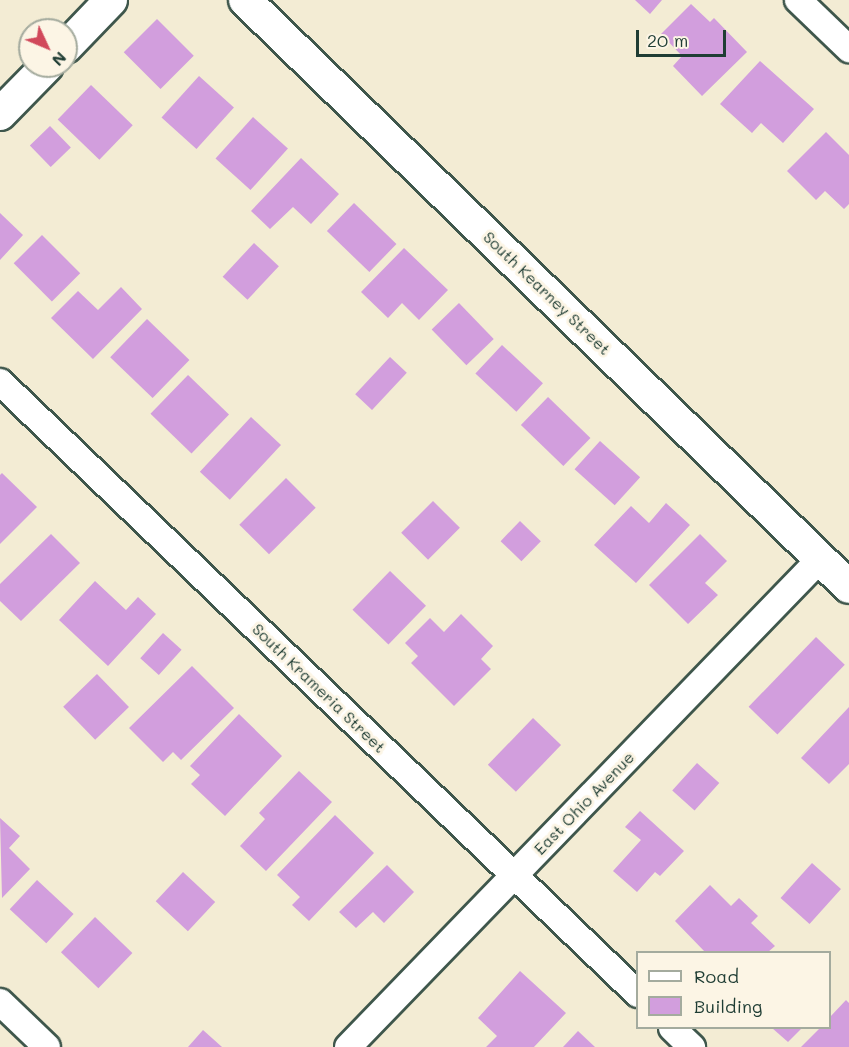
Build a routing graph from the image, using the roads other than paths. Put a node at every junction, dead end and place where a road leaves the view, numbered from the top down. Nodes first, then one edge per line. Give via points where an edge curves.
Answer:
1 (111, 0) edge
2 (245, 0) edge
3 (798, 0) edge
4 (78, 34) edge
5 (849, 50) edge
6 (35, 78) edge
7 (0, 114) edge
8 (0, 382) edge
9 (820, 559) junction
10 (849, 587) edge
11 (514, 875) junction
12 (636, 992) edge
13 (0, 1002) edge
14 (673, 1029) edge
15 (46, 1047) edge
16 (348, 1047) edge
17 (692, 1047) edge

1 - 4 street
2 - 9 street, South Kearney Street
3 - 5 street
6 - 7 street
8 - 11 street, South Krameria Street
9 - 10 street, South Kearney Street
9 - 11 street, East Ohio Avenue
11 - 12 street, South Krameria Street
11 - 16 street, East Ohio Avenue
13 - 15 street
14 - 17 street

